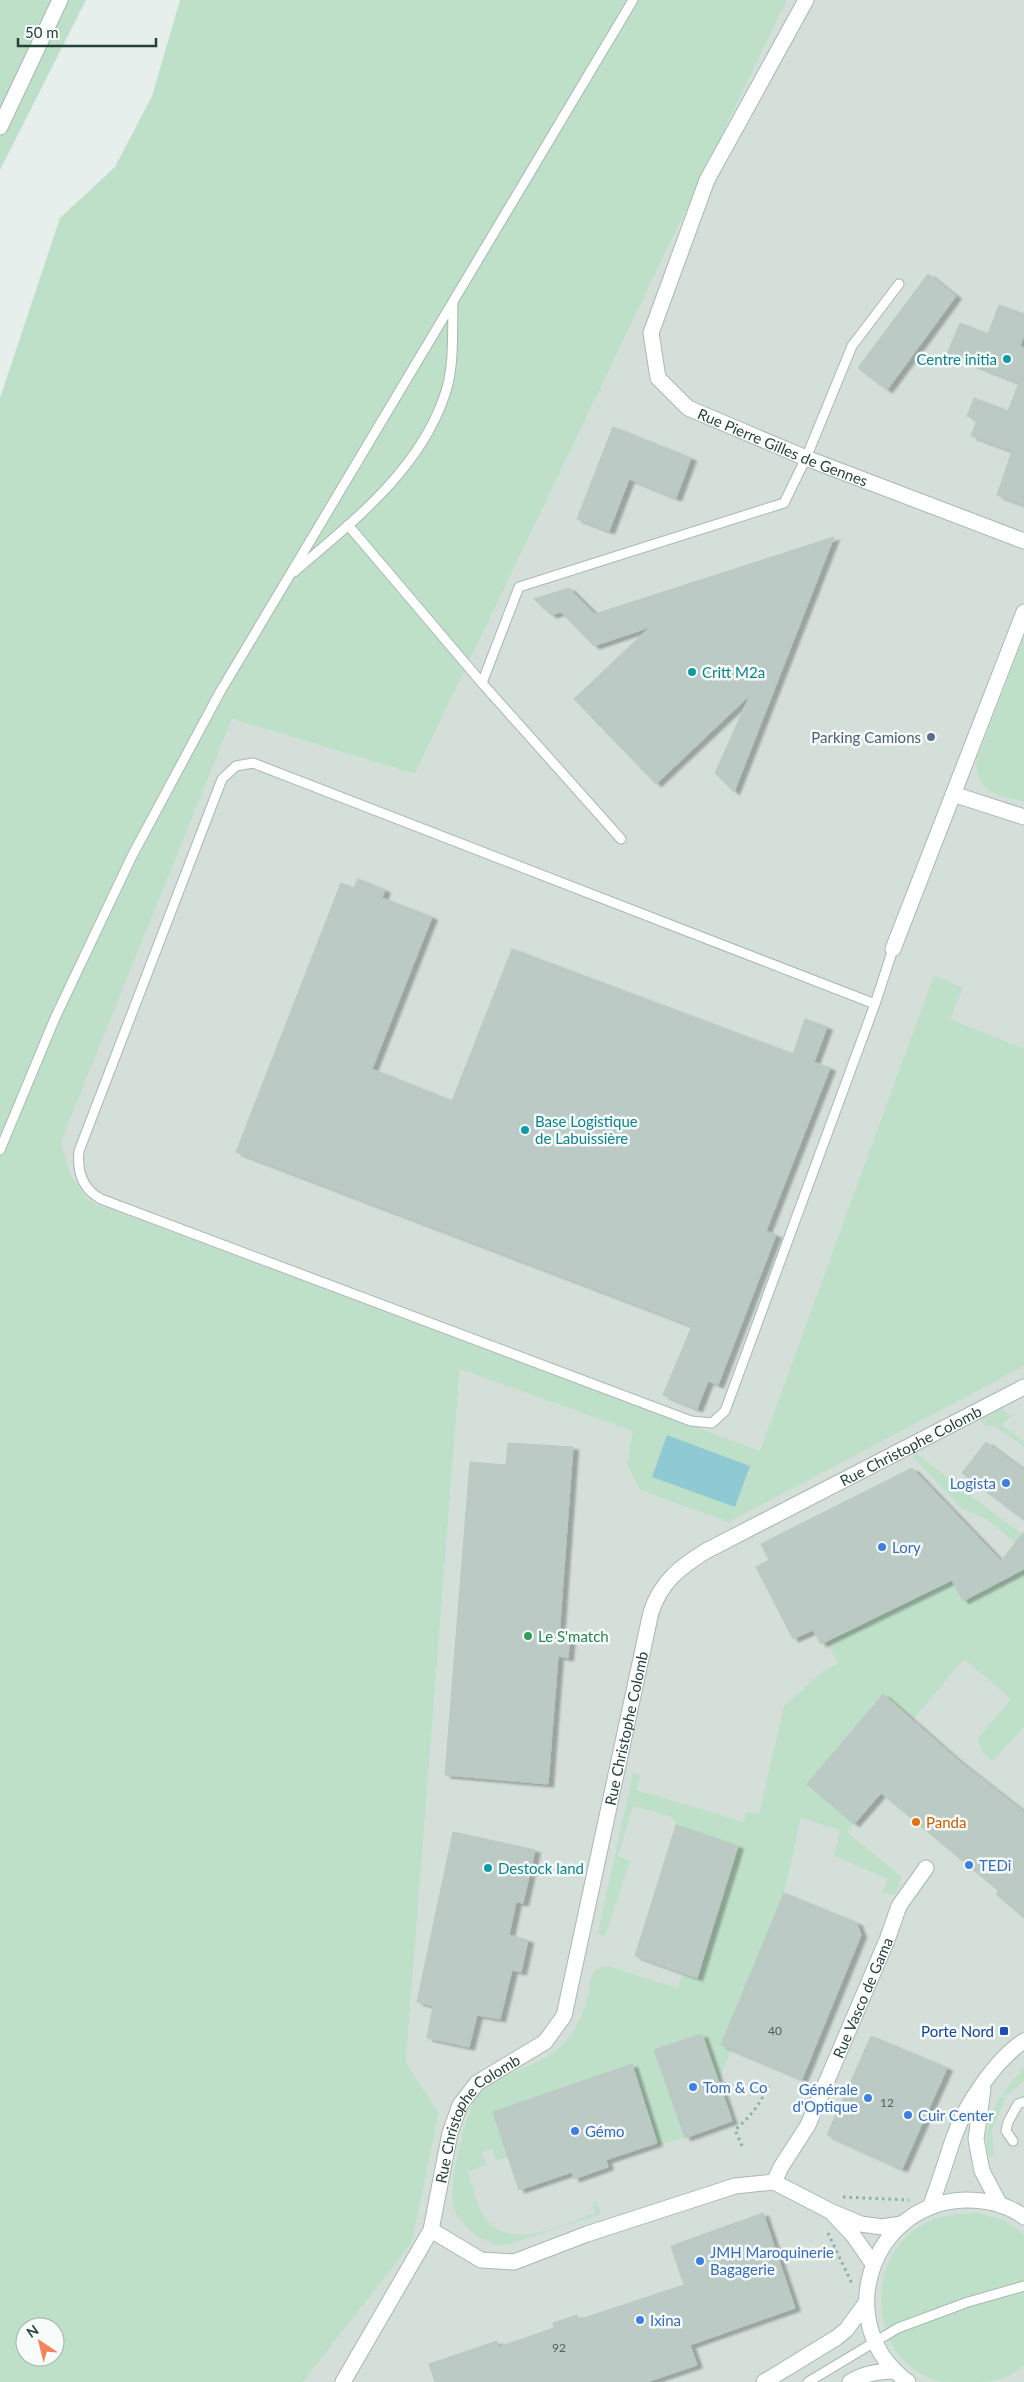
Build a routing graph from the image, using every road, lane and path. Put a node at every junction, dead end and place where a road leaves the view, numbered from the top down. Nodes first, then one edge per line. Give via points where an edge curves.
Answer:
1 (60, 0) edge
2 (633, 0) edge
3 (806, 0) edge
4 (0, 127) edge
5 (899, 284) dead end
6 (453, 301) junction
7 (806, 458) junction
8 (348, 525) junction
9 (1024, 541) edge
10 (288, 578) junction
11 (1024, 612) edge
12 (482, 683) junction
13 (953, 794) junction
14 (1024, 816) edge
15 (621, 839) dead end
16 (893, 948) joint
17 (875, 1004) junction
18 (0, 1150) edge
19 (1024, 1387) edge
20 (926, 1868) dead end
21 (1024, 2040) edge
22 (985, 2083) junction
23 (769, 2084) dead end
24 (1024, 2102) edge
25 (1012, 2141) dead end
26 (742, 2146) dead end
27 (774, 2182) junction
28 (838, 2197) dead end
29 (916, 2200) dead end
30 (1000, 2205) junction
31 (930, 2207) junction
32 (830, 2211) junction
33 (1024, 2217) edge
34 (902, 2224) junction
35 (431, 2230) junction
36 (827, 2232) dead end
37 (873, 2264) junction
38 (1024, 2286) edge
39 (855, 2290) dead end
40 (866, 2303) junction
41 (874, 2340) junction
42 (895, 2371) junction
43 (343, 2382) edge
44 (764, 2382) edge
45 (808, 2382) edge
46 (850, 2382) edge
47 (908, 2382) edge

1 - 4 street
2 - 6 lane
3 - 7 street, Rue Pierre Gilles de Gennes via 708,180 651,333 658,378 688,408
5 - 7 lane via 852,346
6 - 8 lane via 452,354 445,397 424,438 398,475
6 - 10 lane
7 - 9 street, Rue Pierre Gilles de Gennes
7 - 12 lane via 784,503 519,587
8 - 10 lane
8 - 12 lane
10 - 18 lane via 220,692 132,856 55,1018
11 - 13 street
12 - 15 lane
13 - 14 street
13 - 16 street
16 - 17 lane
17 - 17 lane via 253,763 236,766 222,778 79,1151 79,1174 94,1195 691,1421 712,1423 725,1411
19 - 35 street, Rue Christophe Colomb via 706,1551 665,1583 652,1612 564,2016 545,2042 477,2083 460,2105 450,2133
20 - 27 street, Rue Vasco de Gama via 899,1906 808,2125
21 - 22 street via 1002,2058
22 - 30 street via 976,2139 982,2171
22 - 31 street via 954,2135
23 - 26 path via 751,2116 735,2130
24 - 25 lane via 1018,2104 1008,2122 1006,2131
27 - 32 street
27 - 35 street via 730,2187 587,2234 514,2262 482,2260
28 - 29 path
30 - 31 street via 961,2200
30 - 33 street
31 - 34 street
32 - 34 street via 861,2224 882,2227
32 - 37 street via 854,2236
34 - 37 street via 885,2242
35 - 43 street, Rue Christophe Colomb
36 - 39 path
37 - 40 street
38 - 41 lane via 922,2318
40 - 41 street
40 - 44 street via 836,2338
41 - 42 street
41 - 45 lane
42 - 46 street via 859,2376
42 - 47 street

